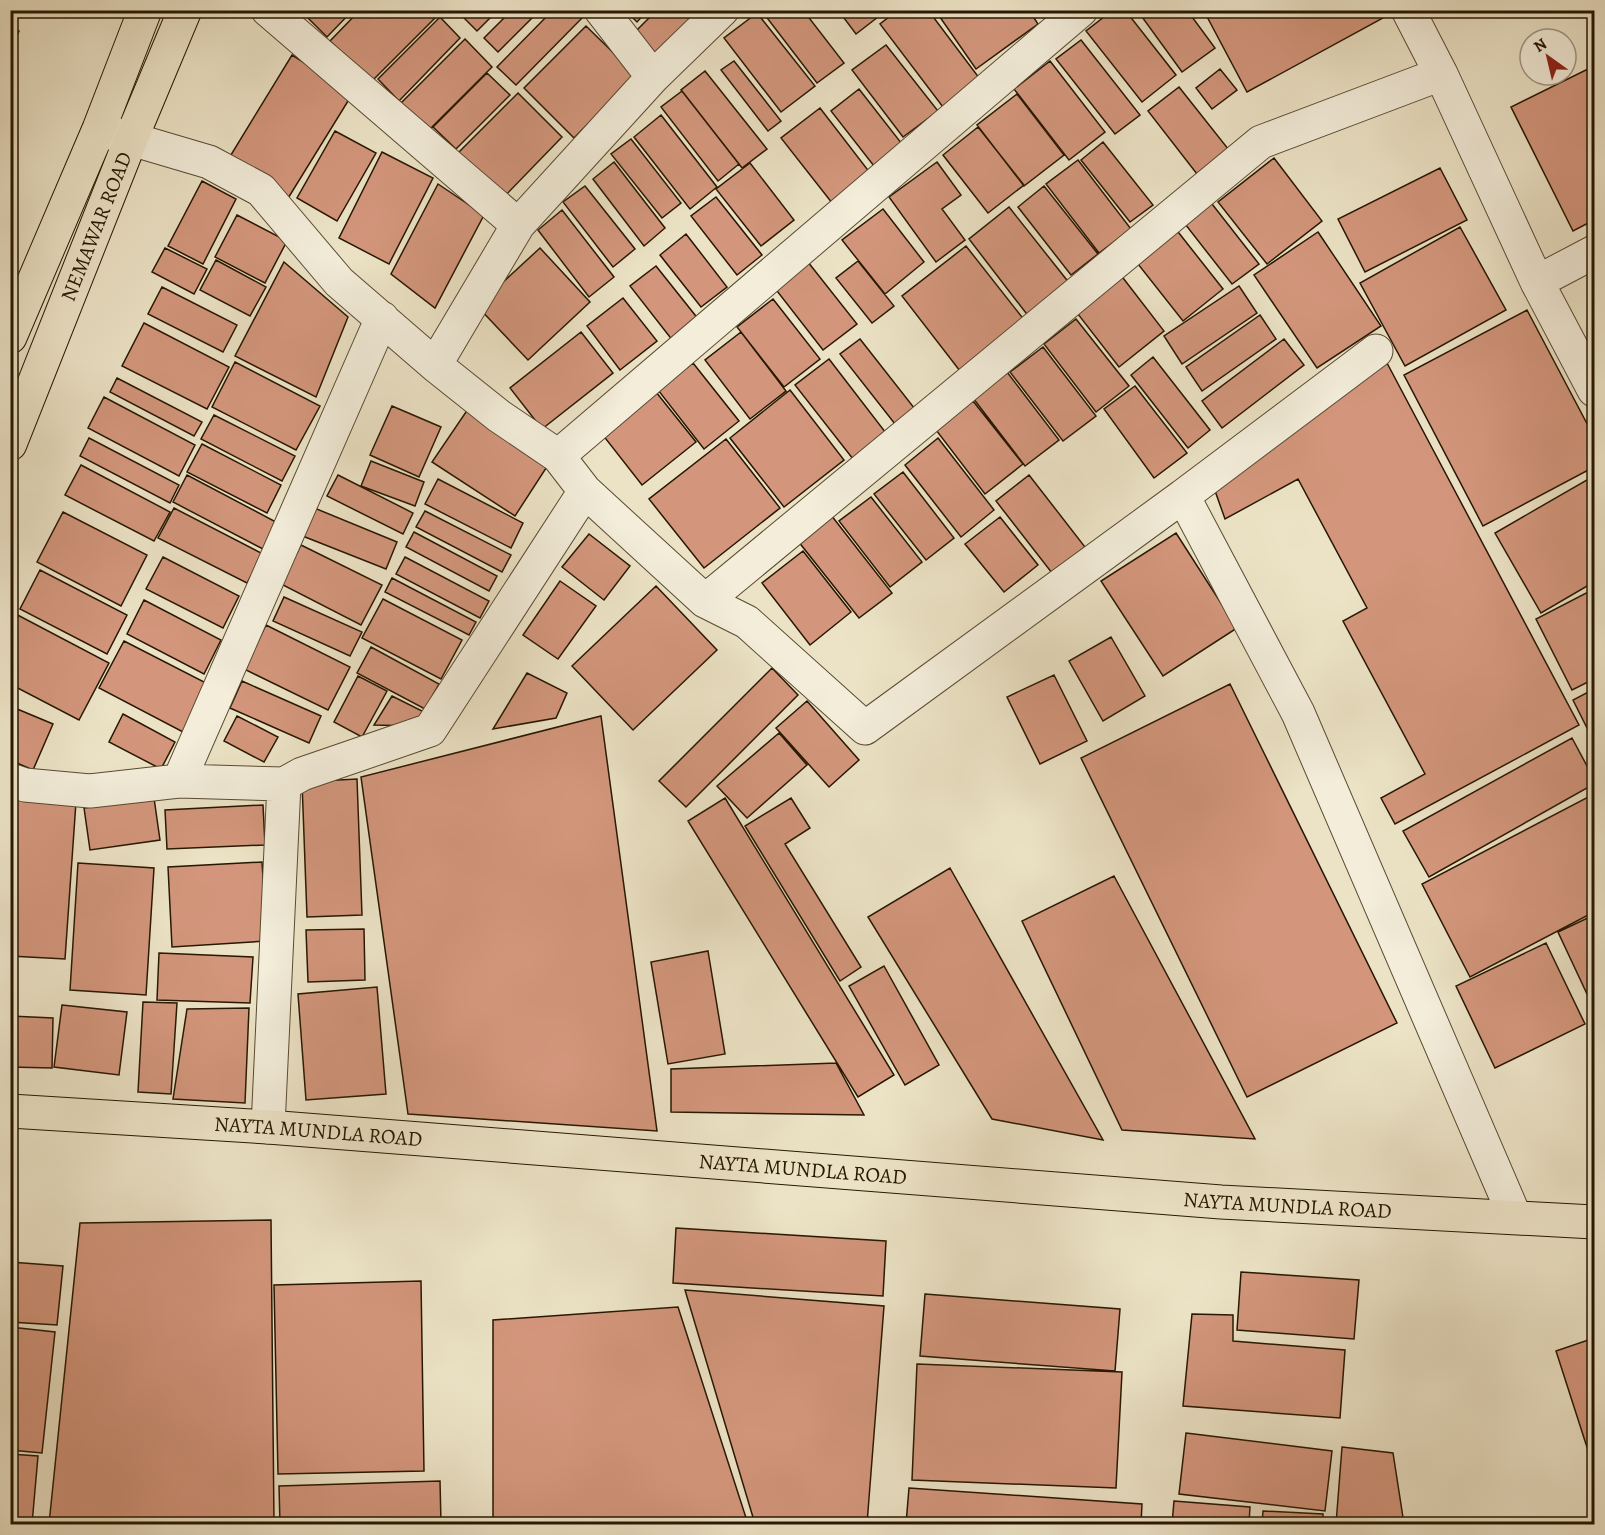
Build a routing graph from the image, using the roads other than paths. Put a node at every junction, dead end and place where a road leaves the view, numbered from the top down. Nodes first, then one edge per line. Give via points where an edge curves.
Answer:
1 (145, 10) edge
2 (185, 10) edge
3 (268, 10) edge
4 (601, 10) edge
5 (722, 10) edge
6 (1081, 10) edge
7 (1408, 10) edge
8 (1441, 74) junction
9 (653, 77) junction
10 (99, 129) junction
11 (131, 139) junction
12 (518, 225) junction
13 (1594, 252) edge
14 (1537, 282) junction
15 (382, 318) junction
16 (10, 337) edge
17 (1376, 351) dead end
18 (435, 365) junction
19 (1594, 390) edge
20 (10, 444) edge
21 (558, 456) junction
22 (585, 491) junction
23 (1184, 496) junction
24 (705, 601) junction
25 (10, 780) edge
26 (179, 781) junction
27 (284, 784) junction
28 (10, 1111) edge
29 (268, 1127) junction
30 (1515, 1217) junction
31 (1594, 1222) edge

1 - 10 main road, NEMAWAR ROAD
2 - 11 main road, NEMAWAR ROAD
3 - 12 street
4 - 9 street
5 - 9 street
6 - 21 street
7 - 8 street
8 - 14 street
8 - 24 street via 1261,142
9 - 12 street
10 - 11 street
10 - 16 main road, NEMAWAR ROAD
11 - 15 street via 209,162 261,190 339,282
11 - 20 main road, NEMAWAR ROAD
12 - 18 street
13 - 14 street
14 - 19 street
15 - 18 street
15 - 26 street
17 - 23 street
18 - 21 street
21 - 22 street
22 - 24 street
22 - 27 street via 430,730 302,774
23 - 24 street via 865,728 747,622
23 - 30 street via 1298,713
25 - 26 street via 90,791
26 - 27 street
27 - 29 street
28 - 29 main road, NAYTA MUNDLA ROAD
29 - 30 main road, NAYTA MUNDLA ROAD via 1221,1202
30 - 31 main road, NAYTA MUNDLA ROAD

